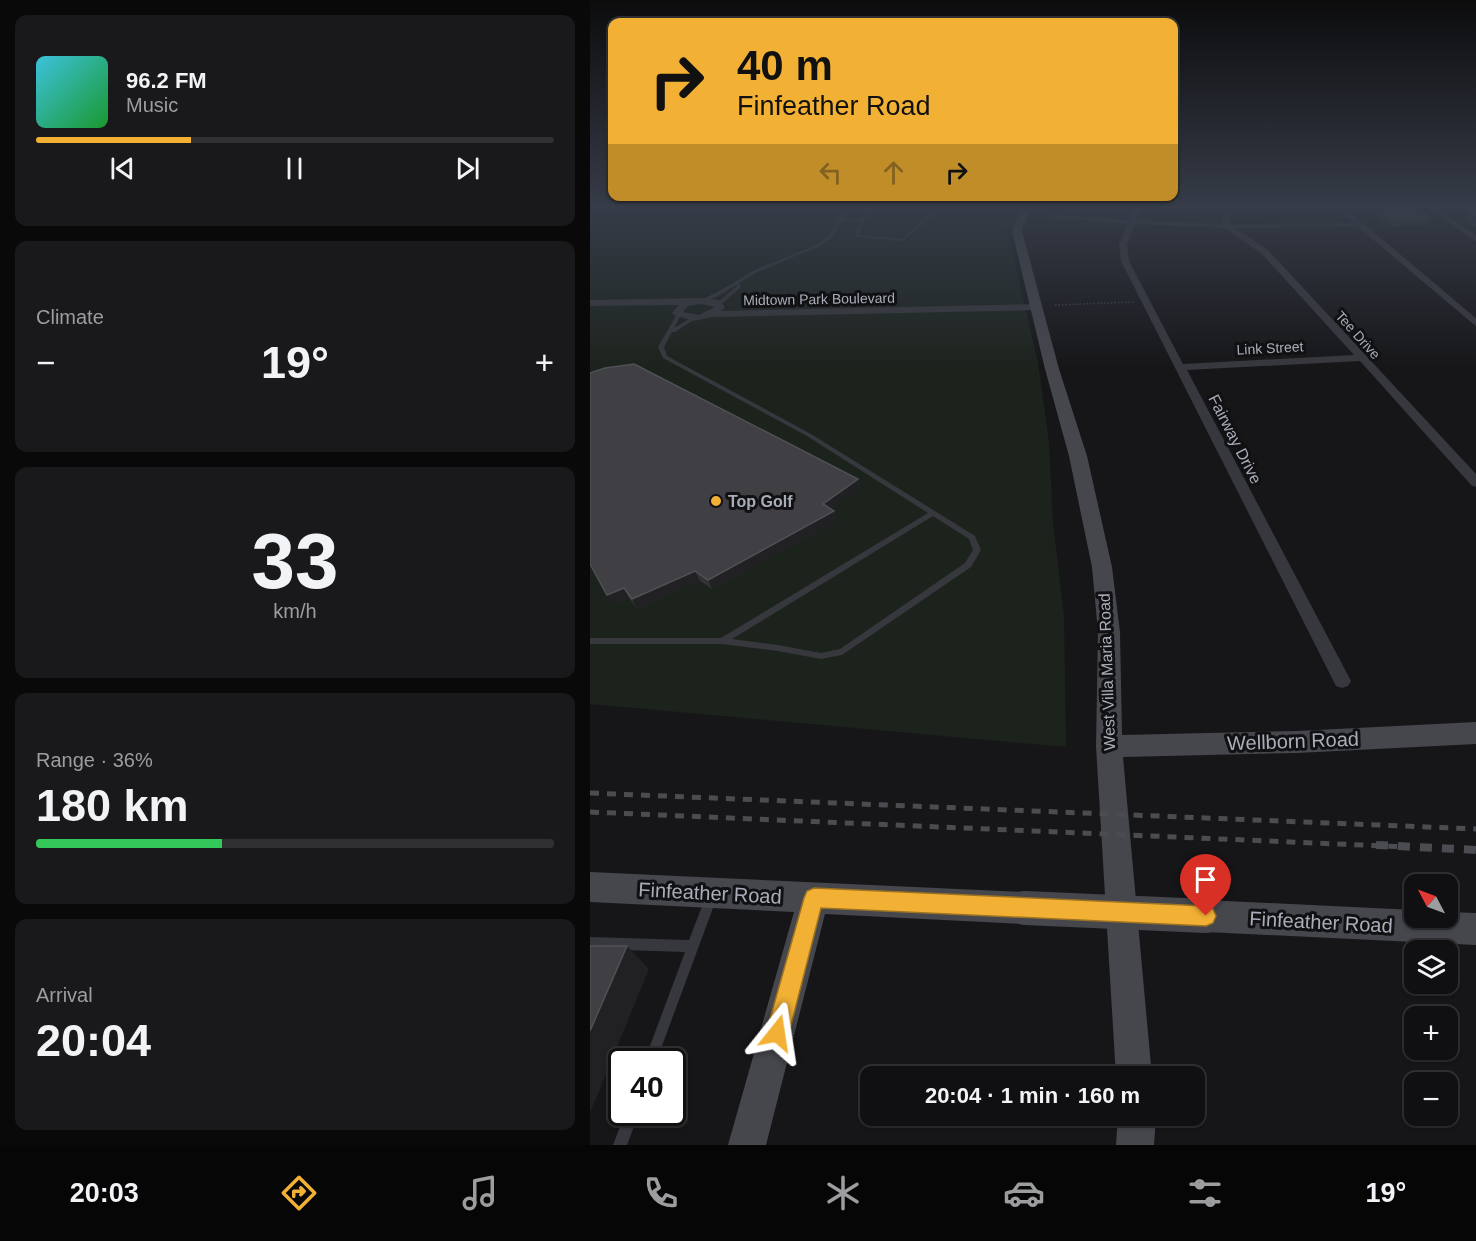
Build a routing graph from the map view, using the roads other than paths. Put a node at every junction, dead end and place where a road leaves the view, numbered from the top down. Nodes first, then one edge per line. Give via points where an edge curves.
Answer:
1 (779, 261) edge
2 (1025, 261) edge
3 (1126, 261) edge
4 (1274, 261) edge
5 (1401, 261) edge
6 (737, 283) junction
7 (696, 302) junction
8 (590, 303) edge
9 (1036, 303) junction
10 (719, 304) junction
11 (1476, 307) edge
12 (1457, 308) junction
13 (590, 309) edge
14 (678, 314) junction
15 (710, 314) junction
16 (696, 317) junction
17 (1476, 324) edge
18 (671, 331) junction
19 (1361, 358) junction
20 (1179, 367) junction
21 (1476, 483) edge
22 (933, 513) junction
23 (590, 641) edge
24 (722, 641) junction
25 (1342, 681) dead end
26 (1476, 733) edge
27 (1109, 746) junction
28 (590, 887) edge
29 (712, 893) junction
30 (814, 898) junction
31 (1476, 929) edge
32 (590, 943) edge
33 (693, 946) junction
34 (655, 1048) edge
35 (1133, 1066) edge
36 (627, 1126) edge
37 (1137, 1126) edge
38 (620, 1145) edge
39 (747, 1145) edge
40 (1136, 1145) edge

1 - 6 lane
2 - 9 main road, West Villa Maria Road
3 - 20 street, Fairway Drive
4 - 19 street, Tee Drive
5 - 12 street
6 - 7 lane
6 - 10 lane via 739,286
7 - 8 street
7 - 10 street, Midtown Park Boulevard
7 - 14 street via 680,307
9 - 10 street, Midtown Park Boulevard via 761,309
9 - 15 street, Midtown Park Boulevard
9 - 27 main road, West Villa Maria Road via 1078,456 1103,567 1109,632
10 - 15 street via 718,310
11 - 12 street
12 - 17 street
13 - 14 street
14 - 16 street, Midtown Park Boulevard
14 - 18 lane
15 - 16 street, Midtown Park Boulevard
16 - 18 lane
18 - 22 lane via 661,347 665,357 809,435
19 - 20 street, Link Street
19 - 21 street, Tee Drive
20 - 25 street, Fairway Drive
22 - 24 lane
22 - 24 lane via 972,538 977,550 968,565 842,652 821,656
23 - 24 lane
26 - 27 main road, Wellborn Road
27 - 35 main road, West Villa Maria Road
28 - 29 main road, Finfeather Road
29 - 30 main road, Finfeather Road
29 - 33 lane
30 - 31 main road, Finfeather Road, bridge
30 - 39 main road
32 - 33 lane
33 - 34 lane
36 - 38 lane
37 - 40 main road

